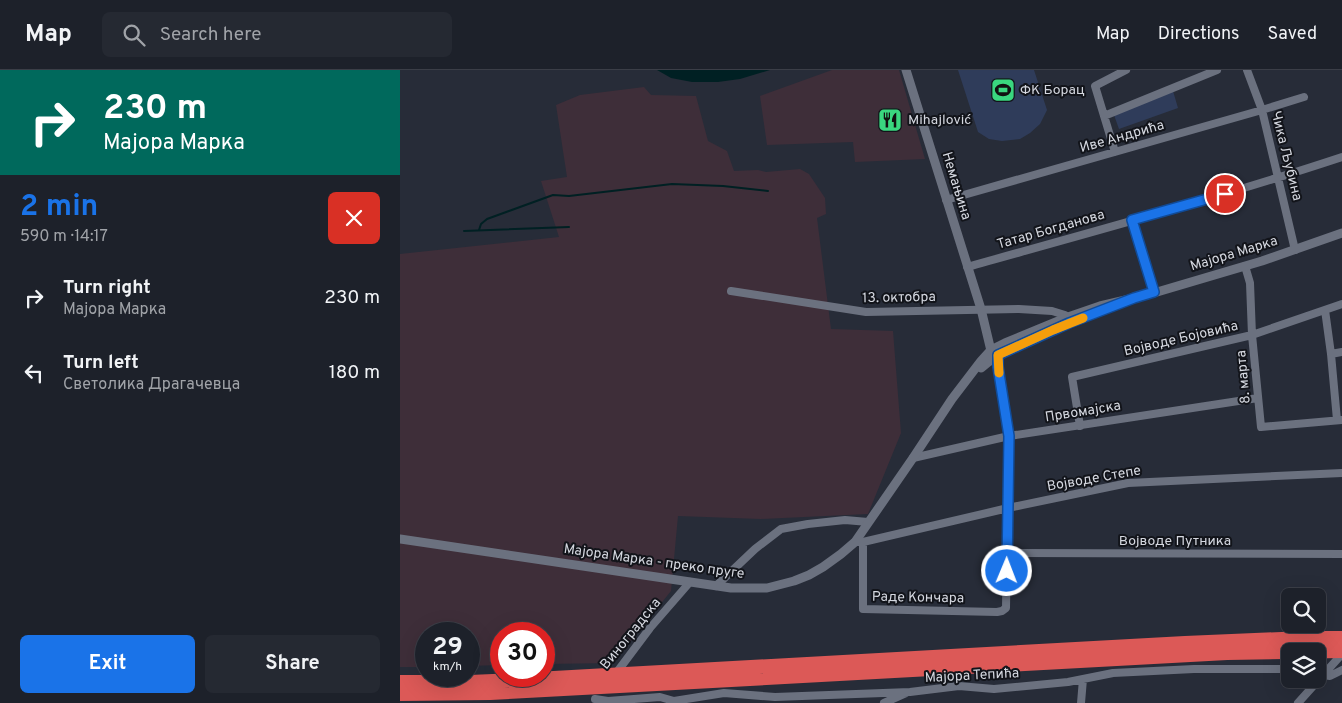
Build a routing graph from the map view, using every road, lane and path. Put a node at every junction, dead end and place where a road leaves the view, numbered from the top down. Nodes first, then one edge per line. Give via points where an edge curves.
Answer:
1 (906, 70) edge
2 (1126, 70) edge
3 (1217, 70) edge
4 (1247, 70) edge
5 (1304, 97) dead end
6 (1262, 110) junction
7 (1104, 116) junction
8 (1115, 152) junction
9 (1342, 157) edge
10 (1279, 178) junction
11 (946, 200) junction
12 (1132, 220) junction
13 (1342, 233) edge
14 (1295, 250) junction
15 (1245, 266) junction
16 (967, 267) junction
17 (732, 291) dead end
18 (1154, 292) junction
19 (1134, 298) junction
20 (1342, 304) edge
21 (981, 310) junction
22 (1325, 310) junction
23 (1068, 317) junction
24 (1252, 335) junction
25 (1342, 352) edge
26 (994, 353) junction
27 (1331, 354) junction
28 (1258, 398) junction
29 (1339, 420) edge
30 (1080, 426) junction
31 (1009, 436) junction
32 (913, 458) junction
33 (1342, 473) edge
34 (1008, 508) junction
35 (876, 510) joint
36 (868, 522) junction
37 (400, 539) edge
38 (859, 542) junction
39 (1007, 553) junction
40 (1342, 554) edge
41 (690, 582) junction
42 (716, 586) junction
43 (1342, 638) edge
44 (1338, 652) edge
45 (1281, 669) edge
46 (1326, 670) edge
47 (1342, 670) edge
48 (1326, 675) edge
49 (1083, 679) junction
50 (624, 680) junction
51 (400, 682) edge
52 (1309, 688) edge
53 (910, 692) junction
54 (400, 694) edge
55 (594, 701) edge
56 (674, 702) edge
57 (884, 703) edge
58 (1081, 703) edge
59 (1298, 703) edge

1 - 11 street, Немањина
2 - 7 street via 1096,84
3 - 7 street
4 - 6 street, Чика Љубина
5 - 6 street, Иве Андрића
6 - 8 street, Иве Андрића
6 - 10 street, Чика Љубина
7 - 8 street
8 - 11 street, Иве Андрића
9 - 10 street, Татар Богданова
10 - 12 street, Татар Богданова
10 - 14 street, Чика Љубина
11 - 16 street, Немањина
12 - 16 street, Татар Богданова
12 - 18 street
13 - 14 street, Мајора Марка
14 - 15 street, Мајора Марка
15 - 18 street, Мајора Марка
15 - 24 street, 8. марта via 1250,283
16 - 21 street, Немањина
17 - 21 street, 13. октобра via 866,312
18 - 19 street, Мајора Марка
19 - 23 street, Мајора Марка
19 - 26 street, Мајора Марка
20 - 22 street, Војводе Бојовића
21 - 23 street, 13. октобра via 1052,311
21 - 26 street, Немањина
22 - 24 street, Војводе Бојовића
22 - 27 street
23 - 26 street, Мајора Марка
24 - 28 street, 8. марта
24 - 30 street, Војводе Бојовића via 1072,377
25 - 27 street
26 - 31 street
26 - 32 street, Мајора Марка via 952,398
27 - 29 street
28 - 29 street, 8. марта via 1261,427
28 - 30 street, Првомајска
30 - 31 street, Првомајска
31 - 32 street, Првомајска
31 - 34 street
32 - 35 street, Мајора Марка
33 - 34 street, Војводе Степе via 1128,483
34 - 38 street, Војводе Степе
34 - 39 street
35 - 36 street, Мајора Марка - преко пруге
36 - 38 street, Мајора Марка - преко пруге
36 - 42 street via 844,520 781,529
37 - 41 street, Мајора Марка - преко пруге
38 - 39 street, Раде Кончара via 863,609 1002,612 1006,608
38 - 42 street, Мајора Марка - преко пруге via 809,575 794,581 767,588
39 - 40 street, Војводе Путника
41 - 42 street, Мајора Марка - преко пруге
41 - 55 street, Виноградска
43 - 50 highway via 1185,643
44 - 46 street
44 - 50 highway via 1227,652
45 - 49 street, Мајора Тепића via 1113,673
47 - 48 street
49 - 53 street, Мајора Тепића via 994,689 959,686
49 - 58 street
50 - 51 highway via 589,676
50 - 54 highway via 581,688
52 - 59 street
53 - 56 street, Мајора Тепића via 775,697 724,693
53 - 57 street
55 - 56 street, Мајора Тепића via 660,697

